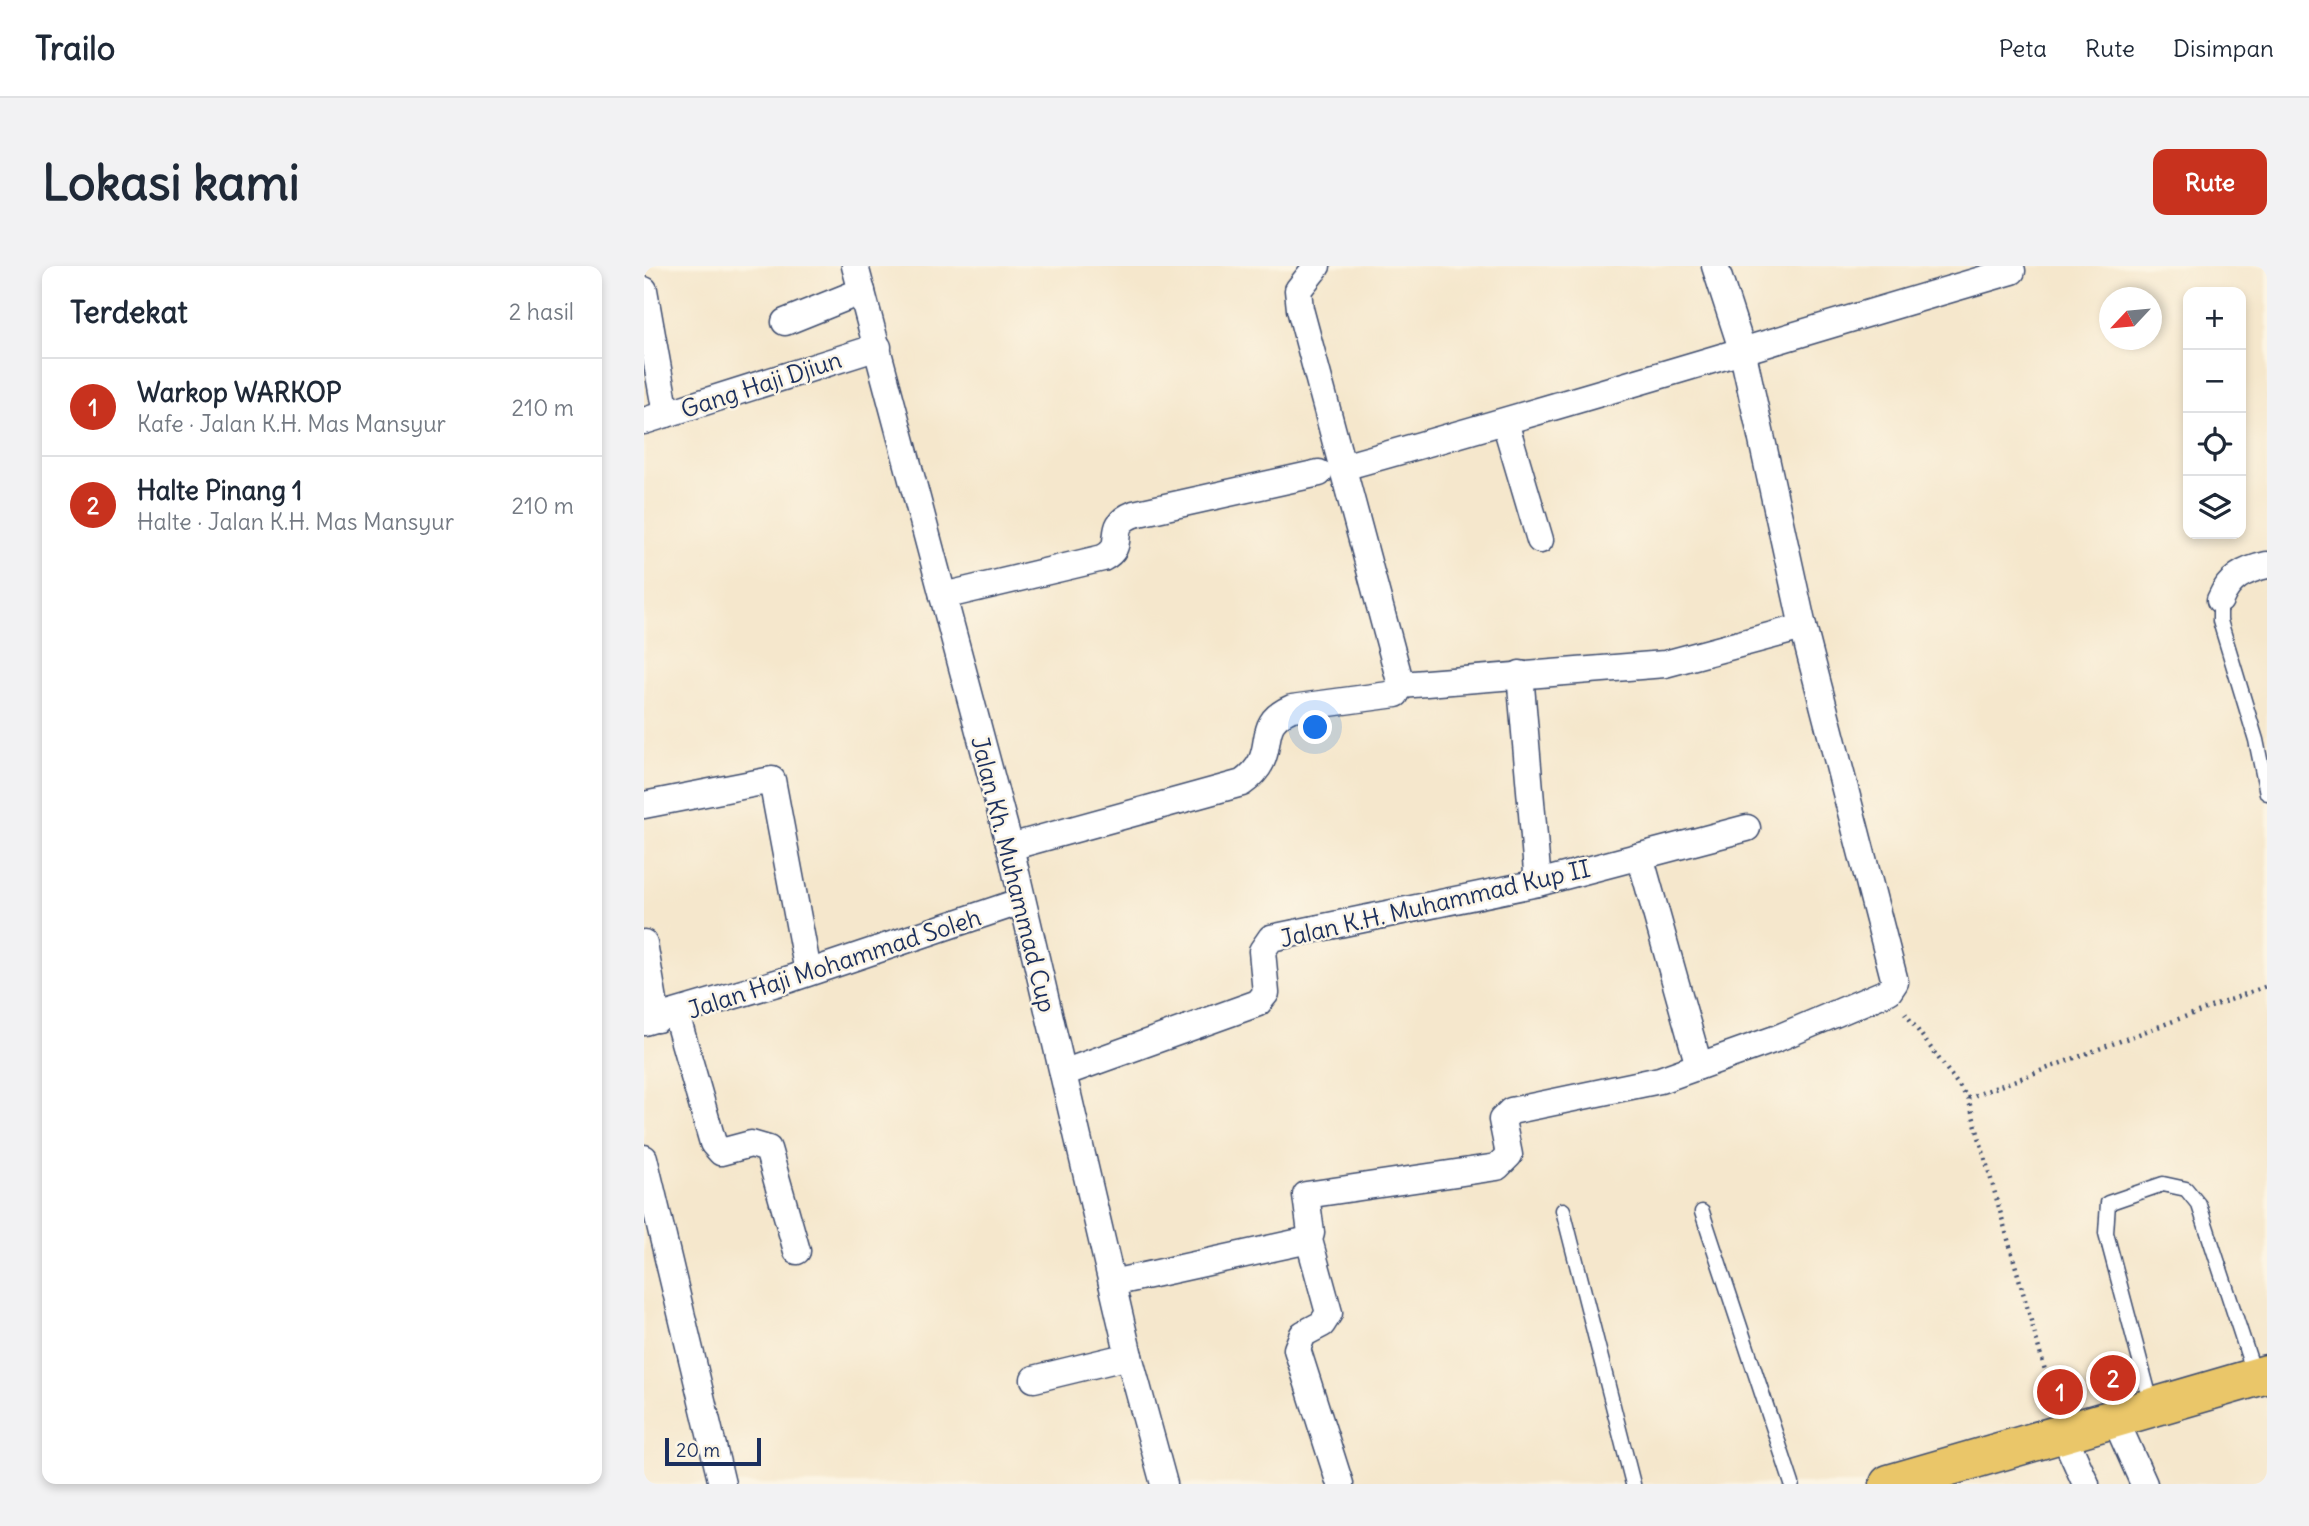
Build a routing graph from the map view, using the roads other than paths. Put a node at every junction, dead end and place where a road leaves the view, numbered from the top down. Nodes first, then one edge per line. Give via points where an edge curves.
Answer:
1 (1317, 266) edge
2 (1716, 266) edge
3 (2012, 271) dead end
4 (858, 278) edge
5 (644, 290) edge
6 (785, 322) dead end
7 (878, 347) junction
8 (1742, 349) junction
9 (655, 418) edge
10 (1505, 422) junction
11 (1331, 470) junction
12 (1540, 540) dead end
13 (2267, 565) edge
14 (943, 596) junction
15 (2220, 600) joint
16 (1803, 627) junction
17 (1520, 674) junction
18 (1401, 685) junction
19 (2267, 793) edge
20 (644, 805) edge
21 (1747, 828) dead end
22 (1010, 847) junction
23 (1640, 856) junction
24 (1538, 883) junction
25 (1022, 901) junction
26 (644, 943) edge
27 (807, 972) junction
28 (659, 1019) edge
29 (1699, 1066) junction
30 (1063, 1073) junction
31 (644, 1158) edge
32 (1563, 1210) dead end
33 (1702, 1212) dead end
34 (1309, 1240) junction
35 (797, 1251) dead end
36 (655, 1258) edge
37 (1112, 1283) junction
38 (1129, 1356) junction
39 (2261, 1376) edge
40 (1034, 1379) dead end
41 (2152, 1407) junction
42 (2115, 1419) junction
43 (2063, 1433) junction
44 (722, 1484) edge
45 (1164, 1484) edge
46 (1340, 1484) edge
47 (1633, 1484) edge
48 (1792, 1484) edge
49 (1889, 1484) edge
50 (2086, 1484) edge
51 (2144, 1484) edge

1 - 11 street via 1298,290
2 - 8 street
3 - 8 street
4 - 6 street
4 - 7 street, Jalan Kh. Muhammad Cup
5 - 9 street
7 - 9 street, Gang Haji Djiun
7 - 14 street, Jalan Kh. Muhammad Cup
8 - 10 street
8 - 16 street
10 - 11 street
10 - 12 street
11 - 14 street via 1135,514 1121,519 1116,527 1116,547 1103,558
11 - 18 street
13 - 15 street via 2244,571 2227,584
14 - 22 street, Jalan Kh. Muhammad Cup
15 - 19 lane via 2220,621
16 - 17 street via 1665,664
16 - 29 street via 1895,982 1889,991
17 - 18 street
17 - 24 street
18 - 22 street via 1396,694 1292,708 1276,715 1269,725 1267,756 1257,772 1242,783
20 - 27 street via 772,780
21 - 23 street, Jalan K.H. Muhammad Kup II
22 - 25 street, Jalan Kh. Muhammad Cup
23 - 24 street, Jalan K.H. Muhammad Kup II
23 - 29 street
24 - 30 street, Jalan K.H. Muhammad Kup II via 1271,938 1262,951 1265,993 1258,1003
25 - 27 street, Jalan Haji Mohammad Soleh
25 - 30 street, Jalan Kh. Muhammad Cup
26 - 28 street
27 - 28 street, Jalan Haji Mohammad Soleh
28 - 35 street via 713,1143 721,1152 751,1144 768,1149
29 - 34 street via 1660,1080 1511,1111 1502,1120 1509,1155 1497,1167 1310,1193 1304,1199
30 - 37 street, Jalan Kh. Muhammad Cup
31 - 36 street
32 - 47 lane
33 - 48 lane
34 - 37 street
34 - 46 street via 1329,1313 1322,1324 1303,1334 1297,1349
36 - 44 street
37 - 38 street, Jalan Kh. Muhammad Cup
38 - 40 street
38 - 45 street, Jalan Kh. Muhammad Cup
39 - 41 main road
39 - 41 lane via 2199,1205 2186,1189 2163,1184 2108,1203 2106,1233
41 - 42 main road
42 - 43 main road
42 - 51 street
43 - 49 main road
43 - 50 street

